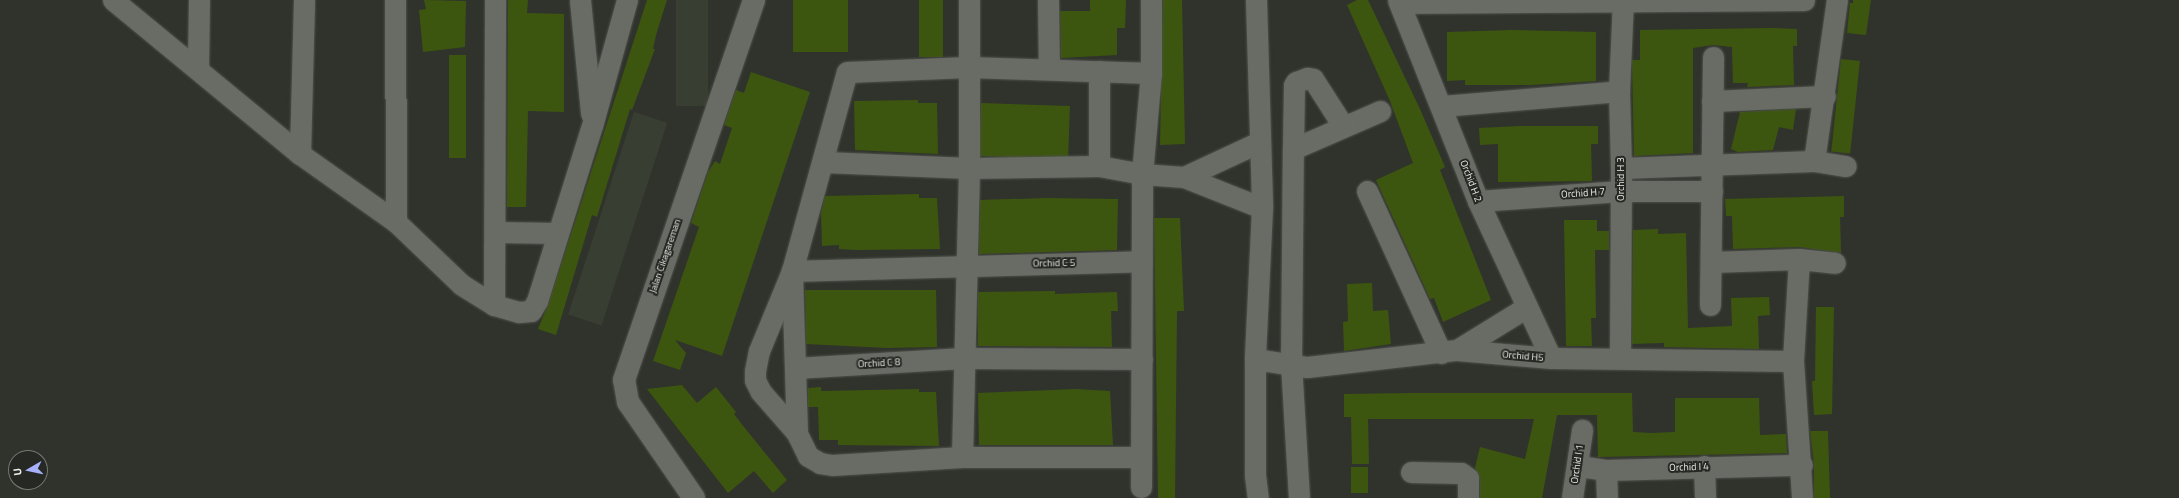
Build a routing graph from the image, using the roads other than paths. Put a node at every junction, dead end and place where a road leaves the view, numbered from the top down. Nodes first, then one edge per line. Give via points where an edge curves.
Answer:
1 (113, 0) edge
2 (199, 0) edge
3 (304, 0) edge
4 (396, 0) edge
5 (495, 0) edge
6 (580, 0) edge
7 (627, 0) edge
8 (754, 0) edge
9 (969, 0) edge
10 (1048, 0) edge
11 (1151, 0) edge
12 (1256, 0) edge
13 (1804, 0) edge
14 (1837, 0) edge
15 (1623, 1) edge
16 (1400, 2) edge
17 (1713, 57) dead end
18 (968, 67) junction
19 (198, 68) junction
20 (1049, 69) junction
21 (1099, 71) junction
22 (1151, 73) junction
23 (1619, 91) junction
24 (1825, 96) junction
25 (1712, 101) junction
26 (1442, 106) junction
27 (1380, 111) dead end
28 (592, 126) junction
29 (1343, 126) junction
30 (1252, 146) junction
31 (1292, 149) junction
32 (300, 154) junction
33 (1814, 161) junction
34 (824, 162) junction
35 (1099, 166) junction
36 (1712, 166) junction
37 (1846, 166) dead end
38 (969, 168) junction
39 (1621, 168) junction
40 (1142, 174) junction
41 (1192, 177) junction
42 (1367, 191) dead end
43 (1621, 191) junction
44 (1712, 191) junction
45 (1478, 201) junction
46 (1254, 205) junction
47 (396, 222) junction
48 (495, 232) junction
49 (556, 233) junction
50 (1799, 259) junction
51 (1142, 262) junction
52 (1711, 262) junction
53 (1835, 262) dead end
54 (967, 265) junction
55 (792, 271) junction
56 (494, 305) junction
57 (1710, 305) dead end
58 (1527, 307) junction
59 (1449, 352) junction
60 (1620, 357) junction
61 (963, 358) junction
62 (1551, 358) junction
63 (1142, 359) junction
64 (1255, 359) junction
65 (1793, 361) junction
66 (1291, 366) junction
67 (795, 368) junction
68 (1582, 430) dead end
69 (797, 433) junction
70 (962, 456) junction
71 (1140, 457) junction
72 (1802, 465) junction
73 (1578, 466) junction
74 (1704, 466) junction
75 (1606, 470) junction
76 (1411, 472) dead end
77 (1141, 487) dead end
78 (694, 498) edge
79 (1258, 498) edge
80 (1299, 498) edge
81 (1468, 498) edge
82 (1572, 498) edge
83 (1606, 498) edge
84 (1705, 498) edge
85 (1802, 498) edge

1 - 19 street
2 - 19 street
3 - 32 street
4 - 47 street
5 - 48 street
6 - 28 street
7 - 28 street
8 - 78 street, Jalan Cikagareman via 624,380 628,402
9 - 18 street
10 - 20 street
11 - 22 street
12 - 30 street
13 - 15 street
14 - 24 street
15 - 16 street
15 - 23 street, Orchid H 3
16 - 26 street, Orchid H 2
17 - 25 street
18 - 20 street
18 - 34 street via 847,72
18 - 38 street
19 - 32 street
20 - 21 street
21 - 22 street
21 - 35 street
22 - 40 street
23 - 26 street
23 - 39 street, Orchid H 3
24 - 25 street
24 - 33 street
25 - 36 street
26 - 45 street, Orchid H 2
27 - 29 street
28 - 49 street
29 - 31 street
29 - 31 street via 1313,79 1300,79 1294,85
30 - 41 street
30 - 46 street
31 - 66 street
32 - 47 street
33 - 36 street
33 - 37 street
34 - 38 street
34 - 55 street
35 - 38 street
35 - 40 street
36 - 39 street
36 - 44 street
38 - 54 street
39 - 43 street, Orchid H 3
40 - 41 street
40 - 51 street
41 - 46 street
42 - 59 street
43 - 44 street, Orchid H 7
43 - 45 street, Orchid H 7
43 - 60 street, Orchid H 3
44 - 52 street
45 - 58 street, Orchid H 2
46 - 64 street
47 - 56 street via 462,285
48 - 49 street
48 - 56 street
49 - 56 street via 537,301 531,311 519,312
50 - 52 street
50 - 53 street
50 - 65 street
51 - 54 street, Orchid C 5
51 - 63 street
52 - 57 street
54 - 55 street, Orchid C 5
54 - 61 street
55 - 67 street
55 - 69 street via 759,351 755,380 761,392
58 - 59 street
58 - 62 street, Orchid H 2
59 - 62 street, Orchid H5
59 - 66 street, Orchid H5 via 1307,367
60 - 62 street, Orchid H5
60 - 65 street, Orchid H5
61 - 63 street, Orchid C 8
61 - 67 street, Orchid C 8
61 - 70 street
63 - 71 street
64 - 66 street, Orchid H5
64 - 79 street via 1255,475
65 - 72 street
66 - 80 street
67 - 69 street
68 - 73 street, Orchid I 1
69 - 70 street via 808,456 820,463 832,465
70 - 71 street
71 - 77 street
72 - 74 street, Orchid I 4
72 - 85 street
73 - 75 street, Orchid I 4
73 - 82 street, Orchid I 1
74 - 75 street, Orchid I 4
74 - 84 street
75 - 83 street
76 - 81 street via 1461,474 1468,478

